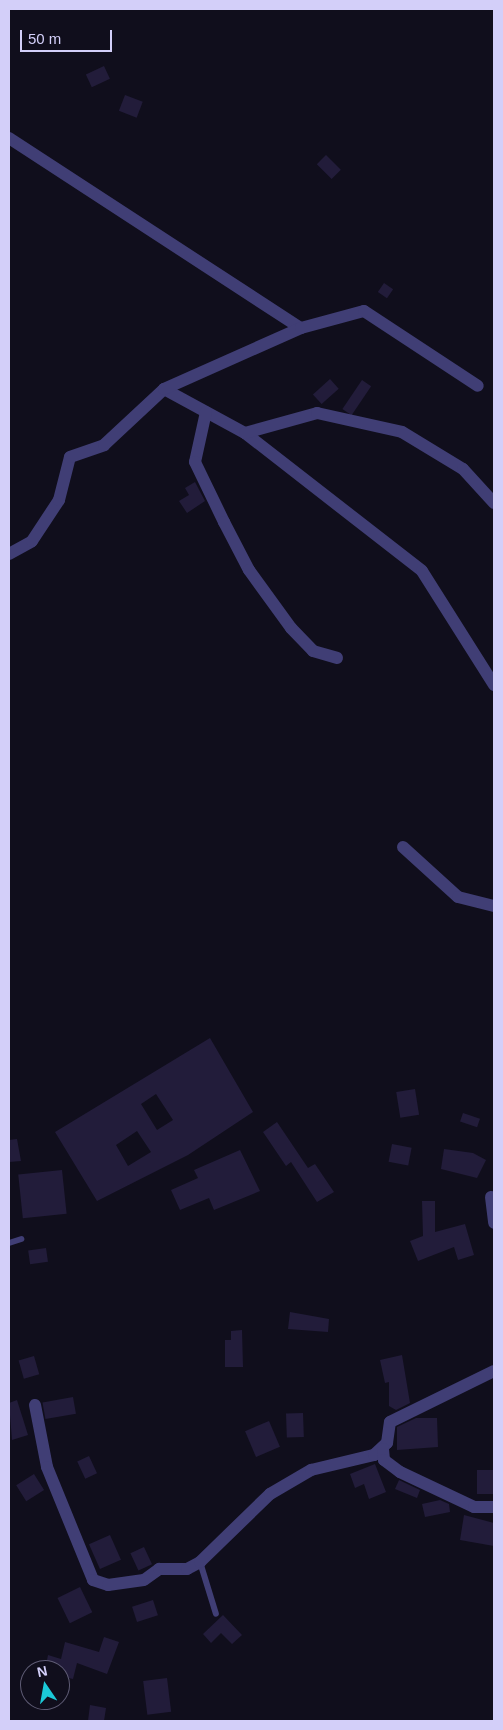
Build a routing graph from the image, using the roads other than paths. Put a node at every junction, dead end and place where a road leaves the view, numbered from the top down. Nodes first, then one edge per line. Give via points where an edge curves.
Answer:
1 (9, 138) edge
2 (301, 328) junction
3 (478, 386) dead end
4 (164, 389) junction
5 (206, 412) junction
6 (245, 433) junction
7 (494, 503) edge
8 (9, 554) edge
9 (338, 658) dead end
10 (494, 685) edge
11 (403, 847) dead end
12 (494, 906) edge
13 (491, 1197) dead end
14 (494, 1223) edge
15 (21, 1239) dead end
16 (9, 1243) edge
17 (494, 1371) edge
18 (35, 1405) dead end
19 (383, 1449) junction
20 (494, 1507) edge
21 (200, 1562) junction
22 (216, 1614) dead end

1 - 2 street
2 - 3 street via 364,311
2 - 4 street
4 - 5 street
4 - 8 street via 104,445 70,457 59,500 32,541
5 - 6 street
5 - 9 street via 195,462 249,570 313,651
6 - 7 street via 317,413 402,432 463,470
6 - 10 street via 422,571
11 - 12 street via 458,897
13 - 14 street
15 - 16 lane
17 - 19 street via 390,1422
18 - 21 street via 47,1467 94,1580 108,1585 144,1580 159,1570 187,1568
19 - 20 street via 384,1460 400,1472 474,1507
19 - 21 street via 311,1470 270,1494
21 - 22 lane

